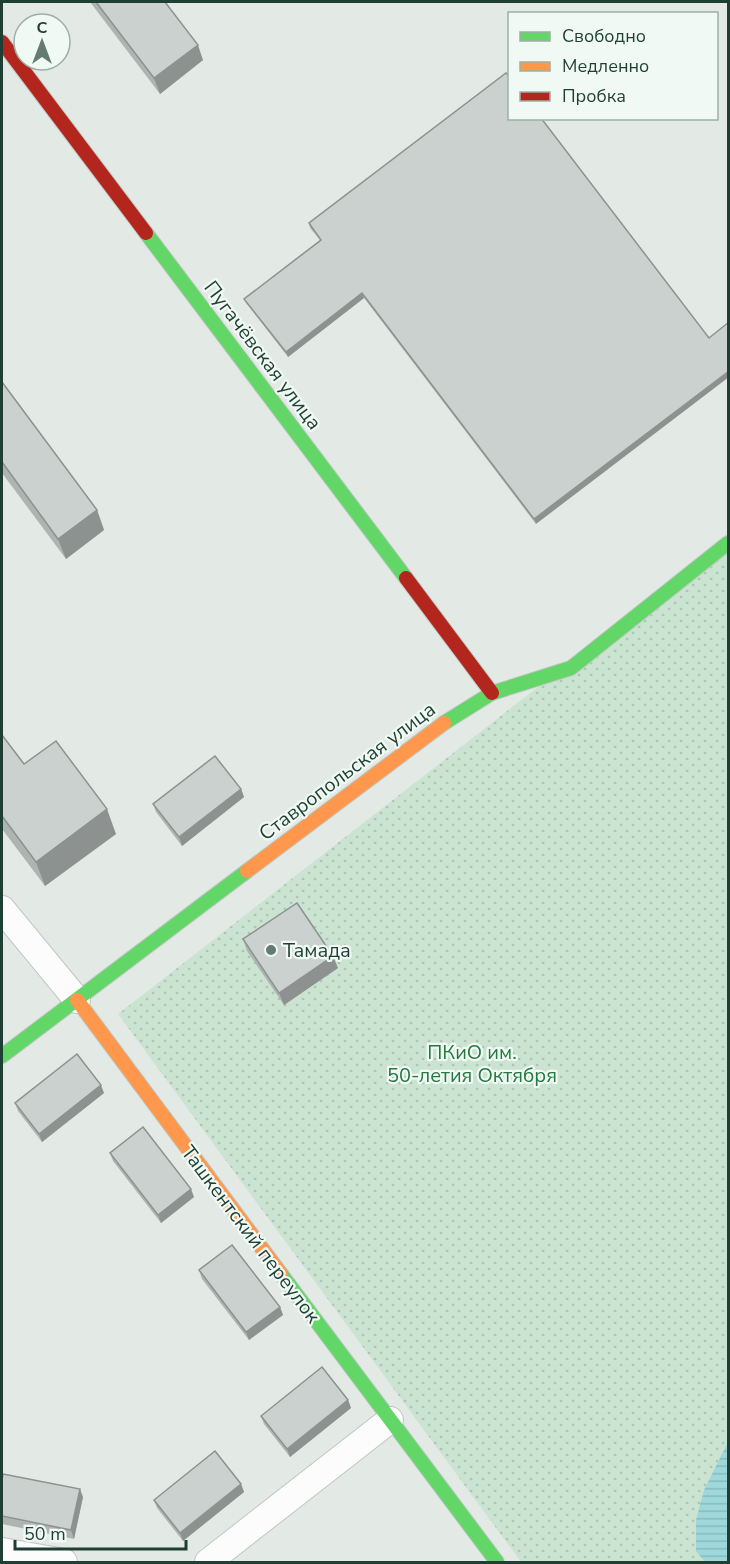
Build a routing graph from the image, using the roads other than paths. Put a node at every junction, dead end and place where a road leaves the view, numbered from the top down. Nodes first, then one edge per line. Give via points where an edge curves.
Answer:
1 (2, 42) edge
2 (729, 543) edge
3 (492, 693) junction
4 (2, 909) edge
5 (77, 1000) junction
6 (2, 1056) edge
7 (390, 1420) junction
8 (2, 1551) edge
9 (64, 1563) edge
10 (208, 1563) edge
11 (497, 1563) edge

1 - 3 street, Пугачёвская улица
2 - 3 street, Ставропольская улица via 571,669
3 - 5 street, Ставропольская улица via 457,713
4 - 5 street, Ташкентский переулок
5 - 6 street, Ставропольская улица
5 - 7 street, Ташкентский переулок
7 - 10 street
7 - 11 street, Ташкентский переулок
8 - 9 street

